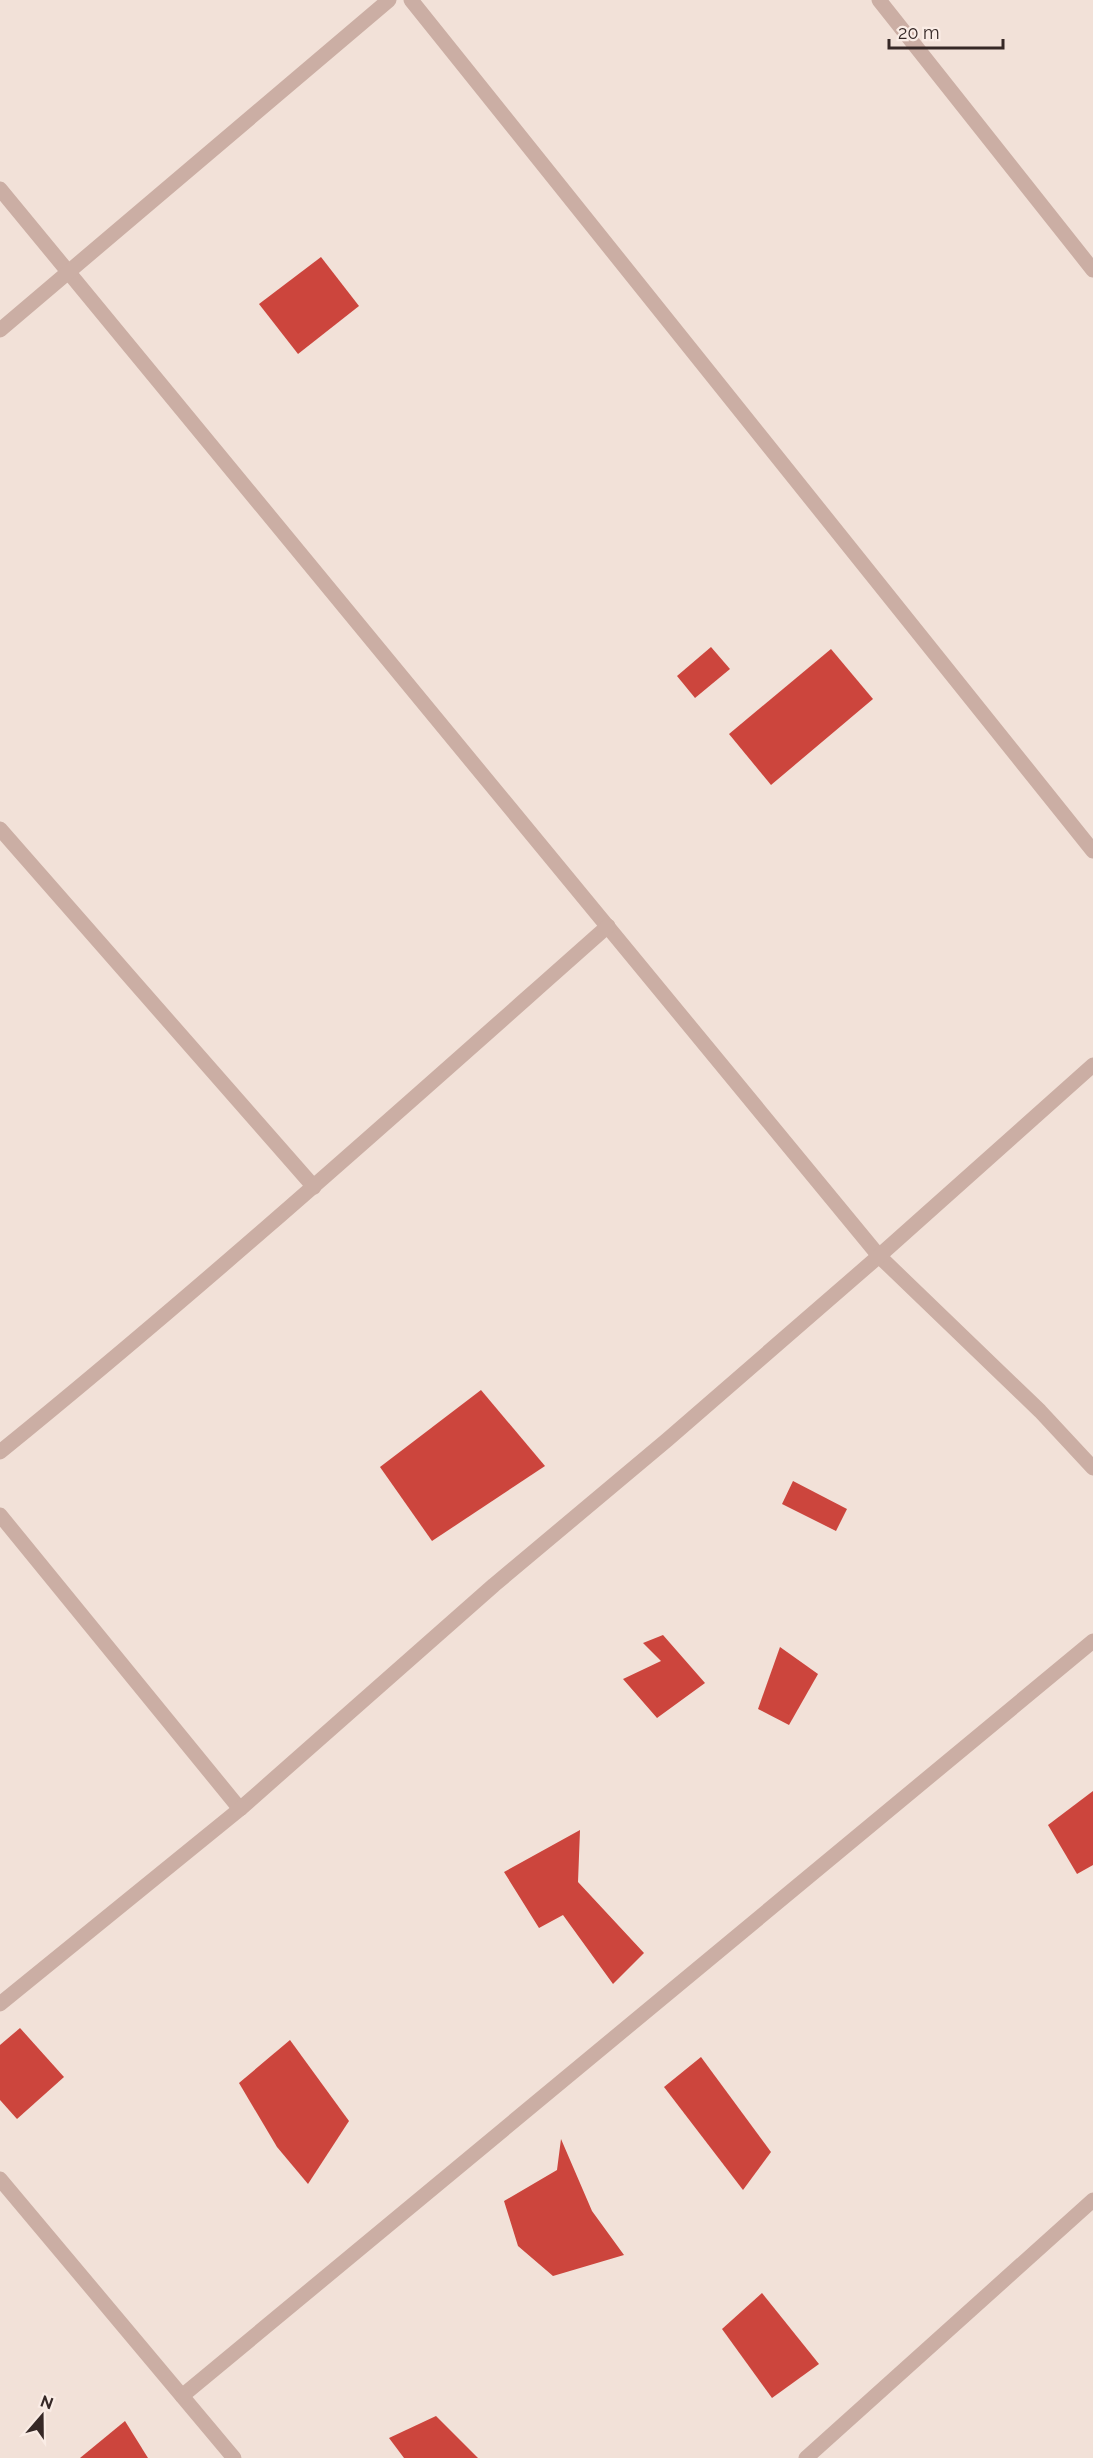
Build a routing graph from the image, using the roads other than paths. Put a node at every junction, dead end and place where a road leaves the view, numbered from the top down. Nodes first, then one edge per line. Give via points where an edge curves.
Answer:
1 (389, 0) edge
2 (411, 0) edge
3 (879, 0) edge
4 (0, 189) edge
5 (70, 270) junction
6 (1093, 270) edge
7 (0, 330) edge
8 (0, 829) edge
9 (1093, 851) edge
10 (608, 926) junction
11 (1093, 1065) edge
12 (314, 1187) junction
13 (879, 1256) junction
14 (0, 1452) edge
15 (1093, 1468) edge
16 (0, 1515) edge
17 (1093, 1641) edge
18 (240, 1809) junction
19 (0, 2004) edge
20 (0, 2179) edge
21 (1093, 2200) edge
22 (182, 2396) junction
23 (234, 2458) edge
24 (806, 2458) edge

1 - 5 street
2 - 9 street
3 - 6 street
4 - 5 street
5 - 7 street
5 - 10 street
8 - 12 street
10 - 12 street
10 - 13 street
11 - 13 street
12 - 14 street
13 - 15 street via 1040,1411
13 - 18 street via 494,1585
16 - 18 street
17 - 22 street
18 - 19 street
20 - 22 street
21 - 24 street
22 - 23 street

